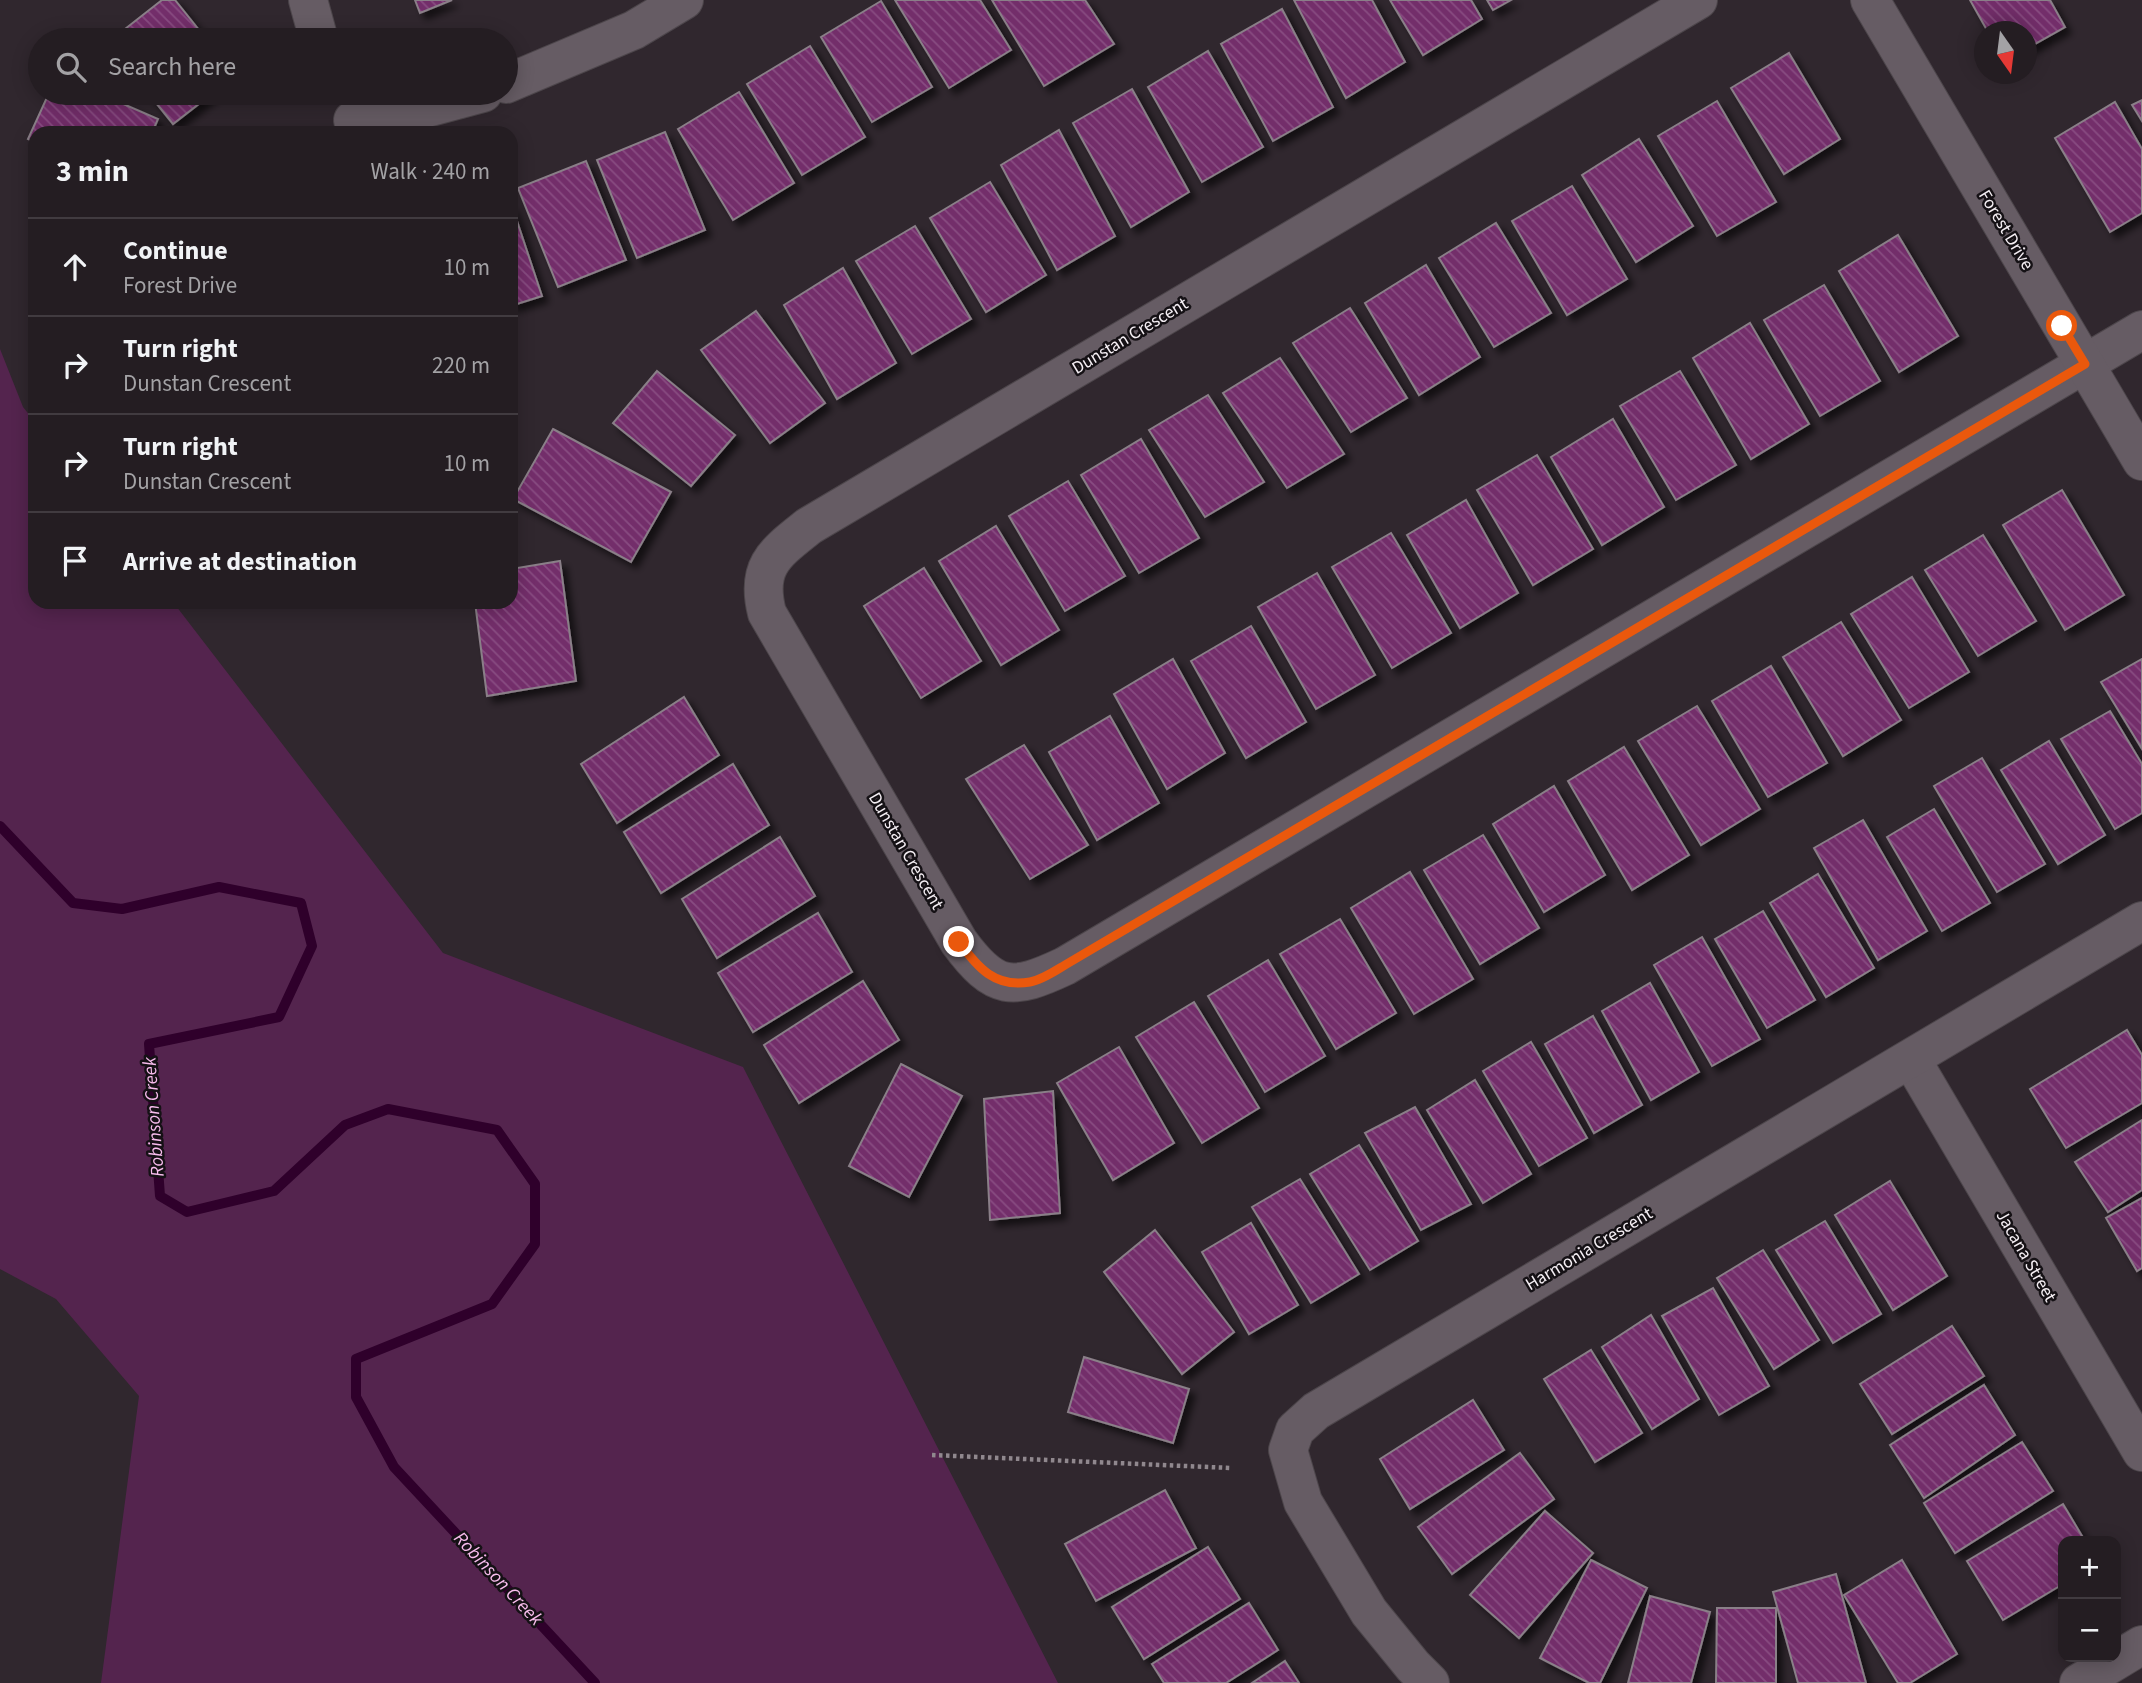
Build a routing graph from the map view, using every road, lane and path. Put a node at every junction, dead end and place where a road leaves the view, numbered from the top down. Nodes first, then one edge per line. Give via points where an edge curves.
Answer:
1 (308, 0) edge
2 (684, 0) edge
3 (1698, 0) edge
4 (1870, 0) edge
5 (316, 28) edge
6 (518, 79) edge
7 (438, 105) edge
8 (344, 115) edge
9 (2142, 330) edge
10 (2085, 364) junction
11 (2142, 461) edge
12 (2142, 922) edge
13 (1911, 1059) junction
14 (2142, 1452) edge
15 (932, 1455) dead end
16 (1231, 1468) dead end
17 (2142, 1645) edge
18 (1430, 1683) edge
19 (2079, 1683) edge

1 - 5 street
2 - 6 street via 634,30
3 - 10 street, Dunstan Crescent via 809,526 780,548 764,572 767,613 977,966 1003,982 1032,982 1065,965
4 - 10 street, Forest Drive
7 - 8 street via 375,122
9 - 10 street, Dunstan Crescent
10 - 11 street, Forest Drive
12 - 13 street, Harmonia Crescent
13 - 14 street, Jacana Street
13 - 18 street, Harmonia Crescent via 1315,1411 1295,1430 1288,1450 1303,1502 1369,1612
15 - 16 path
17 - 19 street

